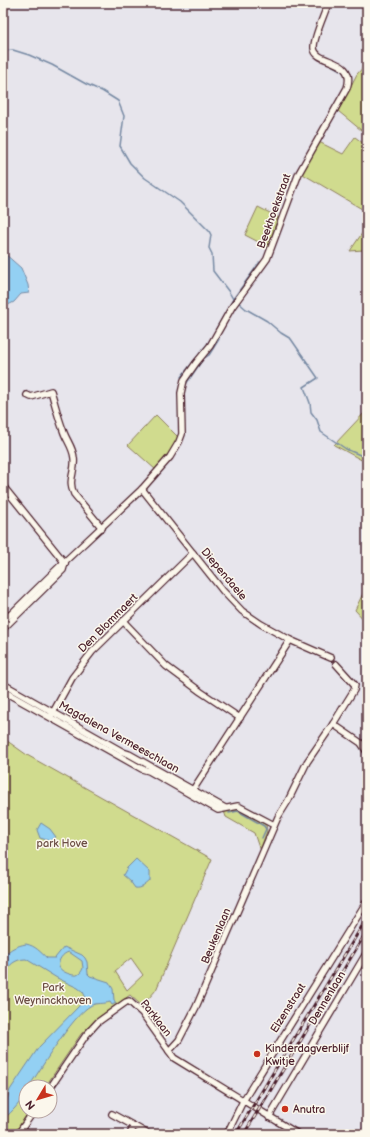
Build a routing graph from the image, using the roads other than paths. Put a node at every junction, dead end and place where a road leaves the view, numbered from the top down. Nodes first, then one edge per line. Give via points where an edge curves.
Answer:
1 (328, 3) edge
2 (27, 396) dead end
3 (4, 488) edge
4 (142, 489) junction
5 (102, 528) junction
6 (193, 553) junction
7 (65, 563) junction
8 (3, 620) edge
9 (123, 621) junction
10 (3, 629) edge
11 (290, 640) junction
12 (331, 658) dead end
13 (336, 664) dead end
14 (3, 684) edge
15 (3, 690) edge
16 (52, 715) junction
17 (240, 718) junction
18 (333, 724) junction
19 (367, 752) edge
20 (192, 792) junction
21 (274, 826) junction
22 (367, 901) edge
23 (367, 952) edge
24 (169, 1052) junction
25 (56, 1079) edge
26 (243, 1100) junction
27 (112, 1114) dead end
28 (269, 1117) junction
29 (28, 1119) edge
30 (134, 1126) junction
31 (18, 1134) edge
32 (130, 1134) edge
33 (148, 1134) edge
34 (226, 1134) edge
35 (298, 1134) edge

1 - 4 street, Beekhoekstraat via 316,38 315,52 348,72 347,88 298,174 267,259 232,307 210,346 184,380 181,393 182,434 176,448
2 - 5 street via 51,391 62,429 73,452 75,463 70,482 72,490
3 - 7 street
4 - 5 street
4 - 6 street, Diependaele
5 - 7 street
6 - 9 street, Den Blommaert
6 - 11 street, Diependaele via 242,611
7 - 8 street
7 - 10 street via 63,570
9 - 16 street, Den Blommaert via 84,661
9 - 17 street via 166,666
11 - 12 street, Diependaele
11 - 17 street
13 - 18 street, Beukenlaan via 355,687
14 - 16 street, Magdalena Vermeeschlaan
15 - 16 street, Magdalena Vermeeschlaan
16 - 20 street, Magdalena Vermeeschlaan via 129,754
17 - 20 street
18 - 19 street via 361,743
18 - 21 street, Beukenlaan via 307,762
20 - 21 street, Magdalena Vermeeschlaan via 218,810 238,806
21 - 24 street, Beukenlaan via 196,1007
22 - 26 street, Elzenstraat
23 - 28 street, Dennenlaan
24 - 25 street, Parklaan via 142,1013 126,1002 98,1022 86,1035
24 - 26 street, Parklaan via 174,1058
26 - 28 street
26 - 34 street, Elzenstraat
27 - 30 street
28 - 35 street
29 - 31 street
30 - 32 street
30 - 33 street

